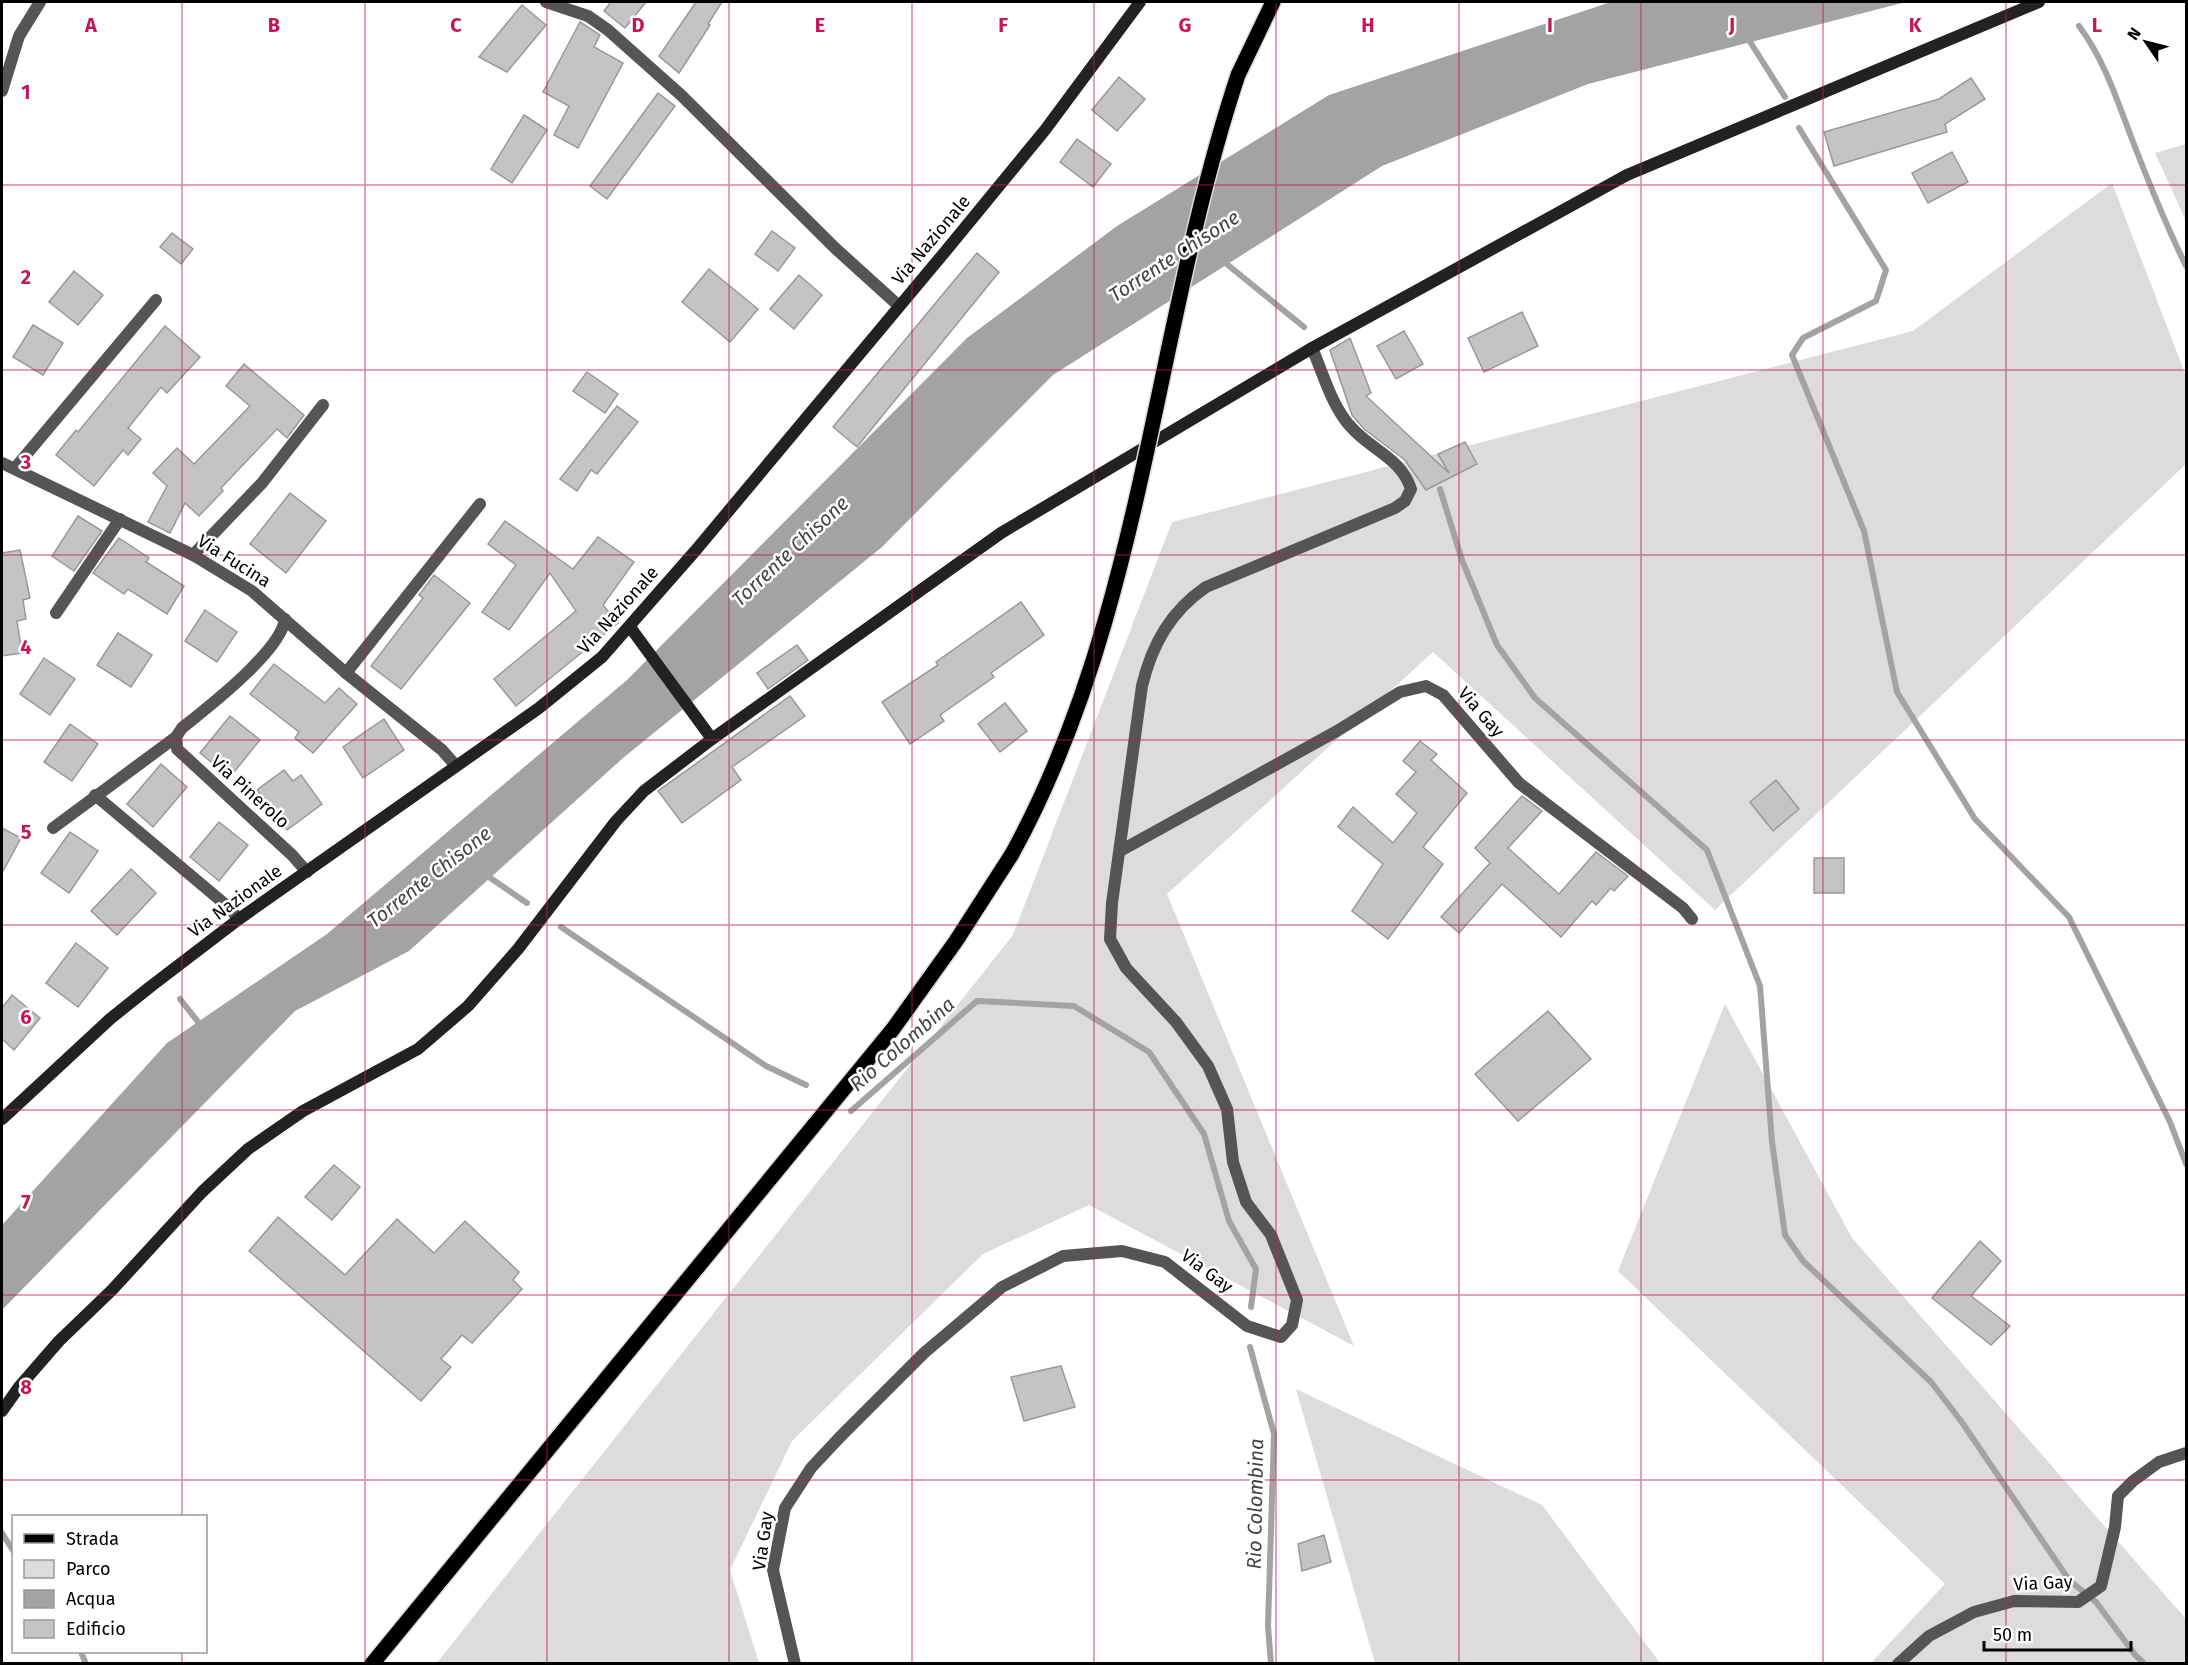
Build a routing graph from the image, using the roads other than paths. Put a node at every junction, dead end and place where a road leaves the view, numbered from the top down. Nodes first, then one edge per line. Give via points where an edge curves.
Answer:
1 (40, 2) edge
2 (546, 2) edge
3 (1140, 2) edge
4 (1273, 2) edge
5 (2039, 2) edge
6 (1267, 9) edge
7 (2, 91) edge
8 (156, 300) dead end
9 (899, 306) junction
10 (1312, 348) junction
11 (323, 405) dead end
12 (2, 463) edge
13 (15, 468) junction
14 (480, 504) dead end
15 (120, 519) junction
16 (193, 555) junction
17 (56, 613) dead end
18 (285, 620) junction
19 (630, 627) junction
20 (346, 673) junction
21 (176, 737) junction
22 (712, 739) junction
23 (456, 766) junction
24 (95, 795) junction
25 (53, 828) dead end
26 (1120, 851) junction
27 (307, 872) junction
28 (1692, 919) dead end
29 (239, 920) junction
30 (2, 1119) edge
31 (2, 1411) edge
32 (2187, 1453) edge
33 (372, 1664) edge
34 (795, 1664) edge
35 (1898, 1664) edge

1 - 7 street via 19,36
2 - 9 street via 588,16 608,30 681,95 835,249
3 - 9 street, Via Nazionale via 1045,130
4 - 6 main road
5 - 10 street via 1627,175
6 - 33 main road, bridge via 1238,75 1195,226 1112,600 1079,705 1037,809 956,941 893,1029
8 - 13 street
9 - 19 street, Via Nazionale
10 - 22 street via 1001,533
10 - 26 street, Via Gay via 1343,417 1352,429 1400,466 1411,489 1405,501 1395,508 1206,587 1176,613 1148,660
11 - 16 street via 262,483
12 - 13 street, Via Fucina
13 - 15 street, Via Fucina
14 - 20 street
15 - 16 street, Via Fucina
15 - 17 street
16 - 18 street, Via Fucina via 252,591
18 - 20 street, Via Fucina
18 - 21 street via 279,635 234,688 182,728
19 - 22 street
19 - 23 street, Via Nazionale via 566,689
20 - 23 street, Via Fucina via 442,750
21 - 24 street
21 - 27 street, Via Pinerolo via 177,749
22 - 31 street via 644,791 616,821 518,949 468,1005 418,1049 303,1111 248,1149 59,1341
23 - 27 street, Via Nazionale
24 - 25 street
24 - 29 street
26 - 28 street, Via Gay via 1400,692 1426,687 1443,695 1519,783 1683,908
26 - 34 street, Via Gay via 1110,939 1126,968 1176,1022 1208,1066 1227,1109 1233,1162 1246,1202 1270,1235 1298,1300 1292,1325 1281,1337 1247,1326 1165,1262 1122,1251 1063,1256 1002,1287 924,1353 840,1437 811,1468 785,1508 773,1570
27 - 29 street, Via Nazionale
29 - 30 street, Via Nazionale via 110,1019
32 - 35 street, Via Gay via 2158,1462 2118,1496 2101,1586 2078,1602 2014,1601 1974,1612 1929,1636

